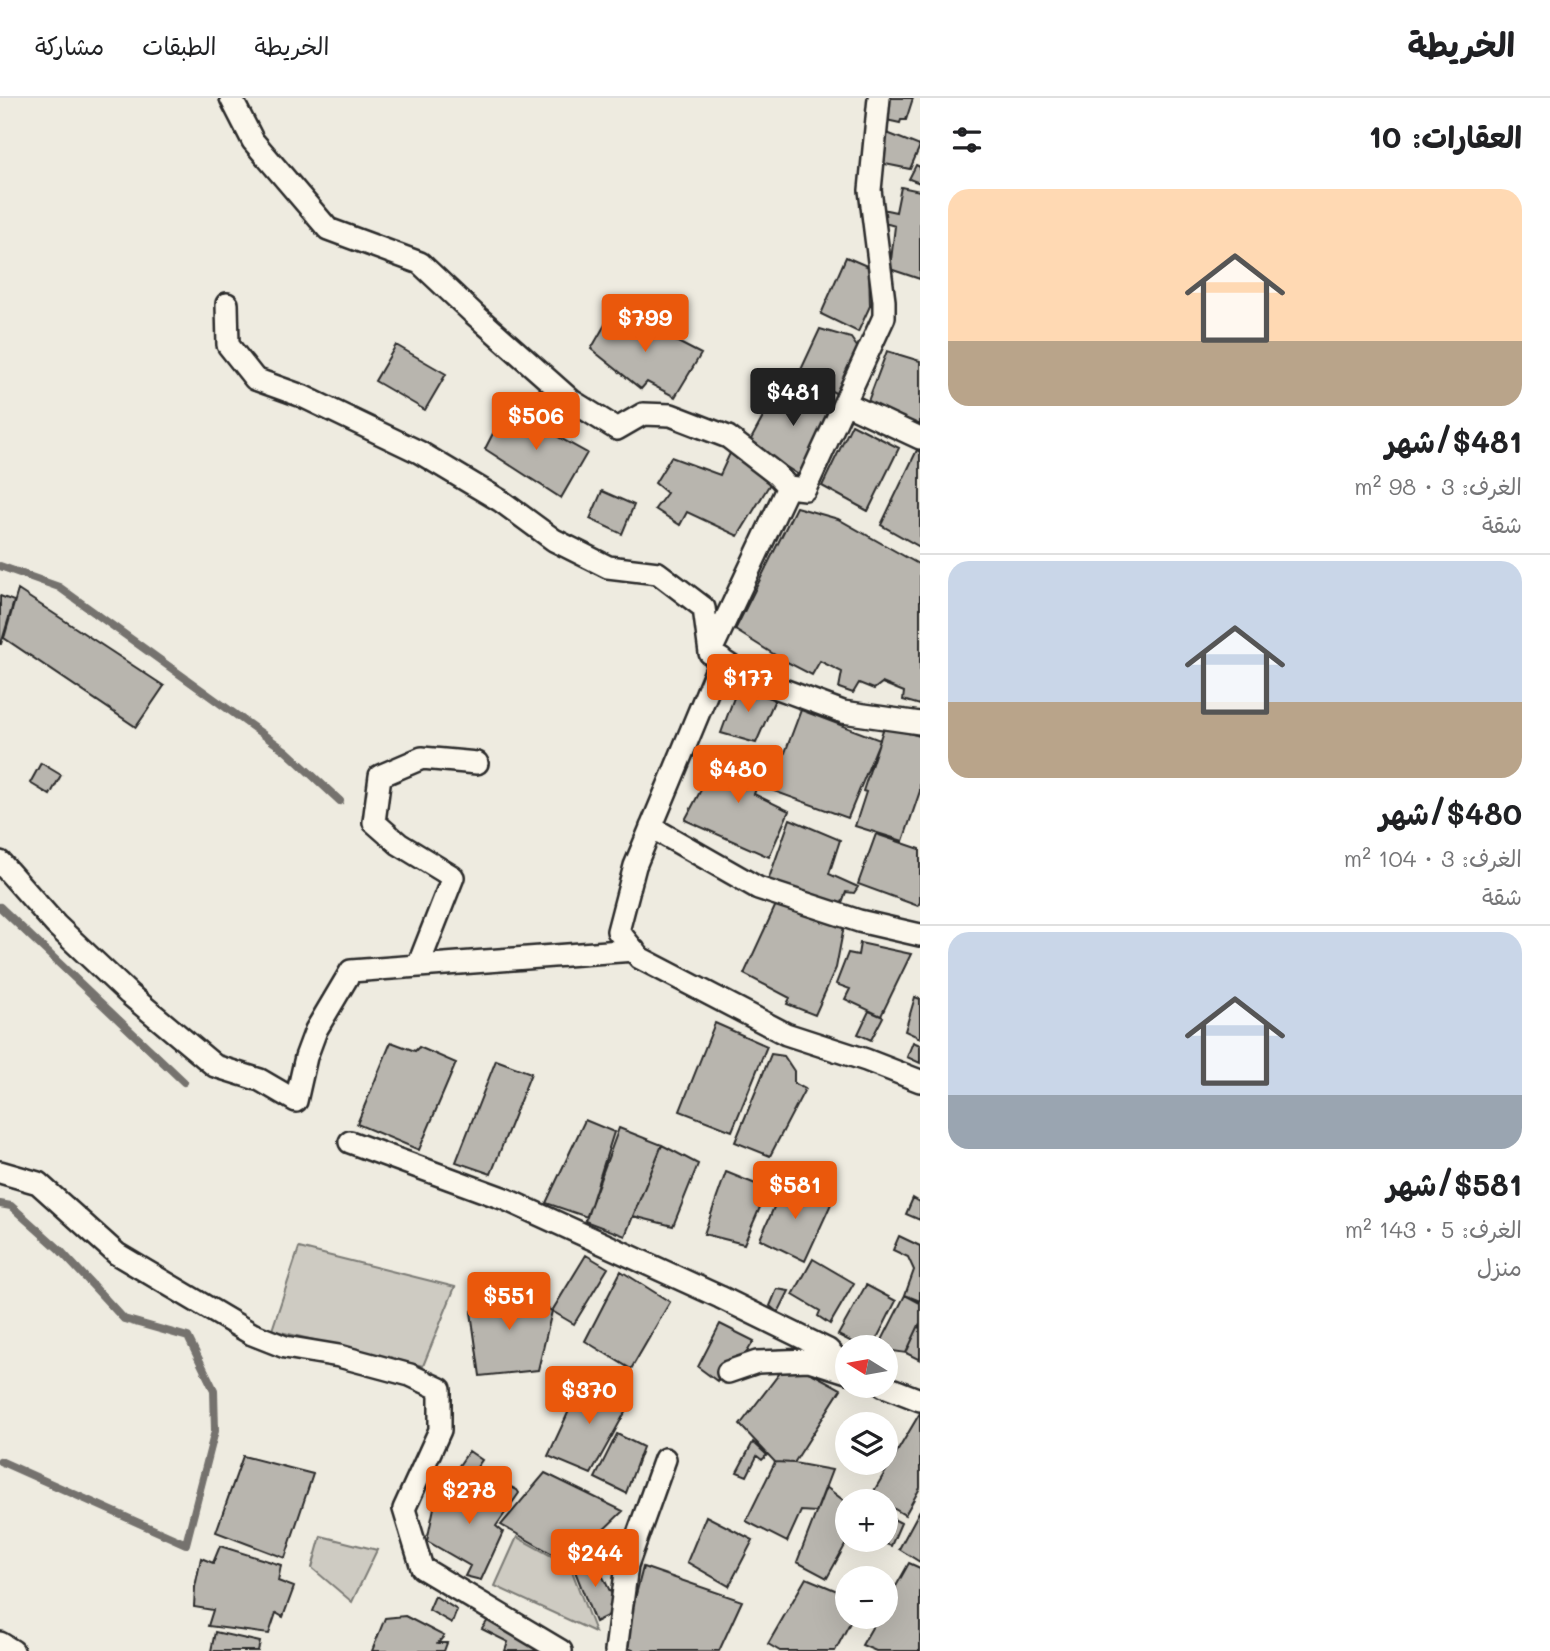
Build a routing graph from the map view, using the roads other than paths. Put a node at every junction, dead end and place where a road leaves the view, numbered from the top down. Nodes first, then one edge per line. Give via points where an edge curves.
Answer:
1 (232, 98) edge
2 (879, 98) edge
3 (227, 304) dead end
4 (845, 403) junction
5 (920, 438) edge
6 (788, 487) junction
7 (716, 656) junction
8 (920, 723) edge
9 (477, 763) dead end
10 (651, 827) junction
11 (0, 862) edge
12 (920, 935) edge
13 (634, 950) junction
14 (418, 966) junction
15 (920, 1081) edge
16 (350, 1142) dead end
17 (0, 1172) edge
18 (835, 1358) edge
19 (835, 1368) edge
20 (729, 1371) dead end
21 (898, 1391) edge
22 (920, 1400) edge
23 (665, 1459) dead end
24 (0, 1643) edge
25 (13, 1651) edge
26 (561, 1651) edge
27 (616, 1651) edge

1 - 6 street via 253,141 328,229 420,263 572,401 617,429 643,414 671,415 728,437
2 - 4 street via 870,190 884,317
3 - 7 street via 228,345 255,379 302,396 419,452 501,501 554,540 608,567 658,573 704,608
4 - 5 street
4 - 6 street via 805,489
6 - 7 street
7 - 8 street via 748,677 843,712
7 - 10 street
9 - 14 street via 422,758 380,776 374,822 399,844 453,877
10 - 12 street via 758,888
10 - 13 street via 618,931
11 - 14 street via 56,925 215,1066 260,1080 296,1101 316,1030 351,971
13 - 14 street
13 - 15 street via 640,958 786,1034
16 - 18 street via 530,1210 720,1297 828,1350
17 - 26 street via 38,1183 117,1254 251,1335 410,1375 440,1389 440,1430 404,1509 422,1568
19 - 20 street via 808,1360 757,1362
21 - 22 street
23 - 27 street via 627,1565
24 - 25 street

